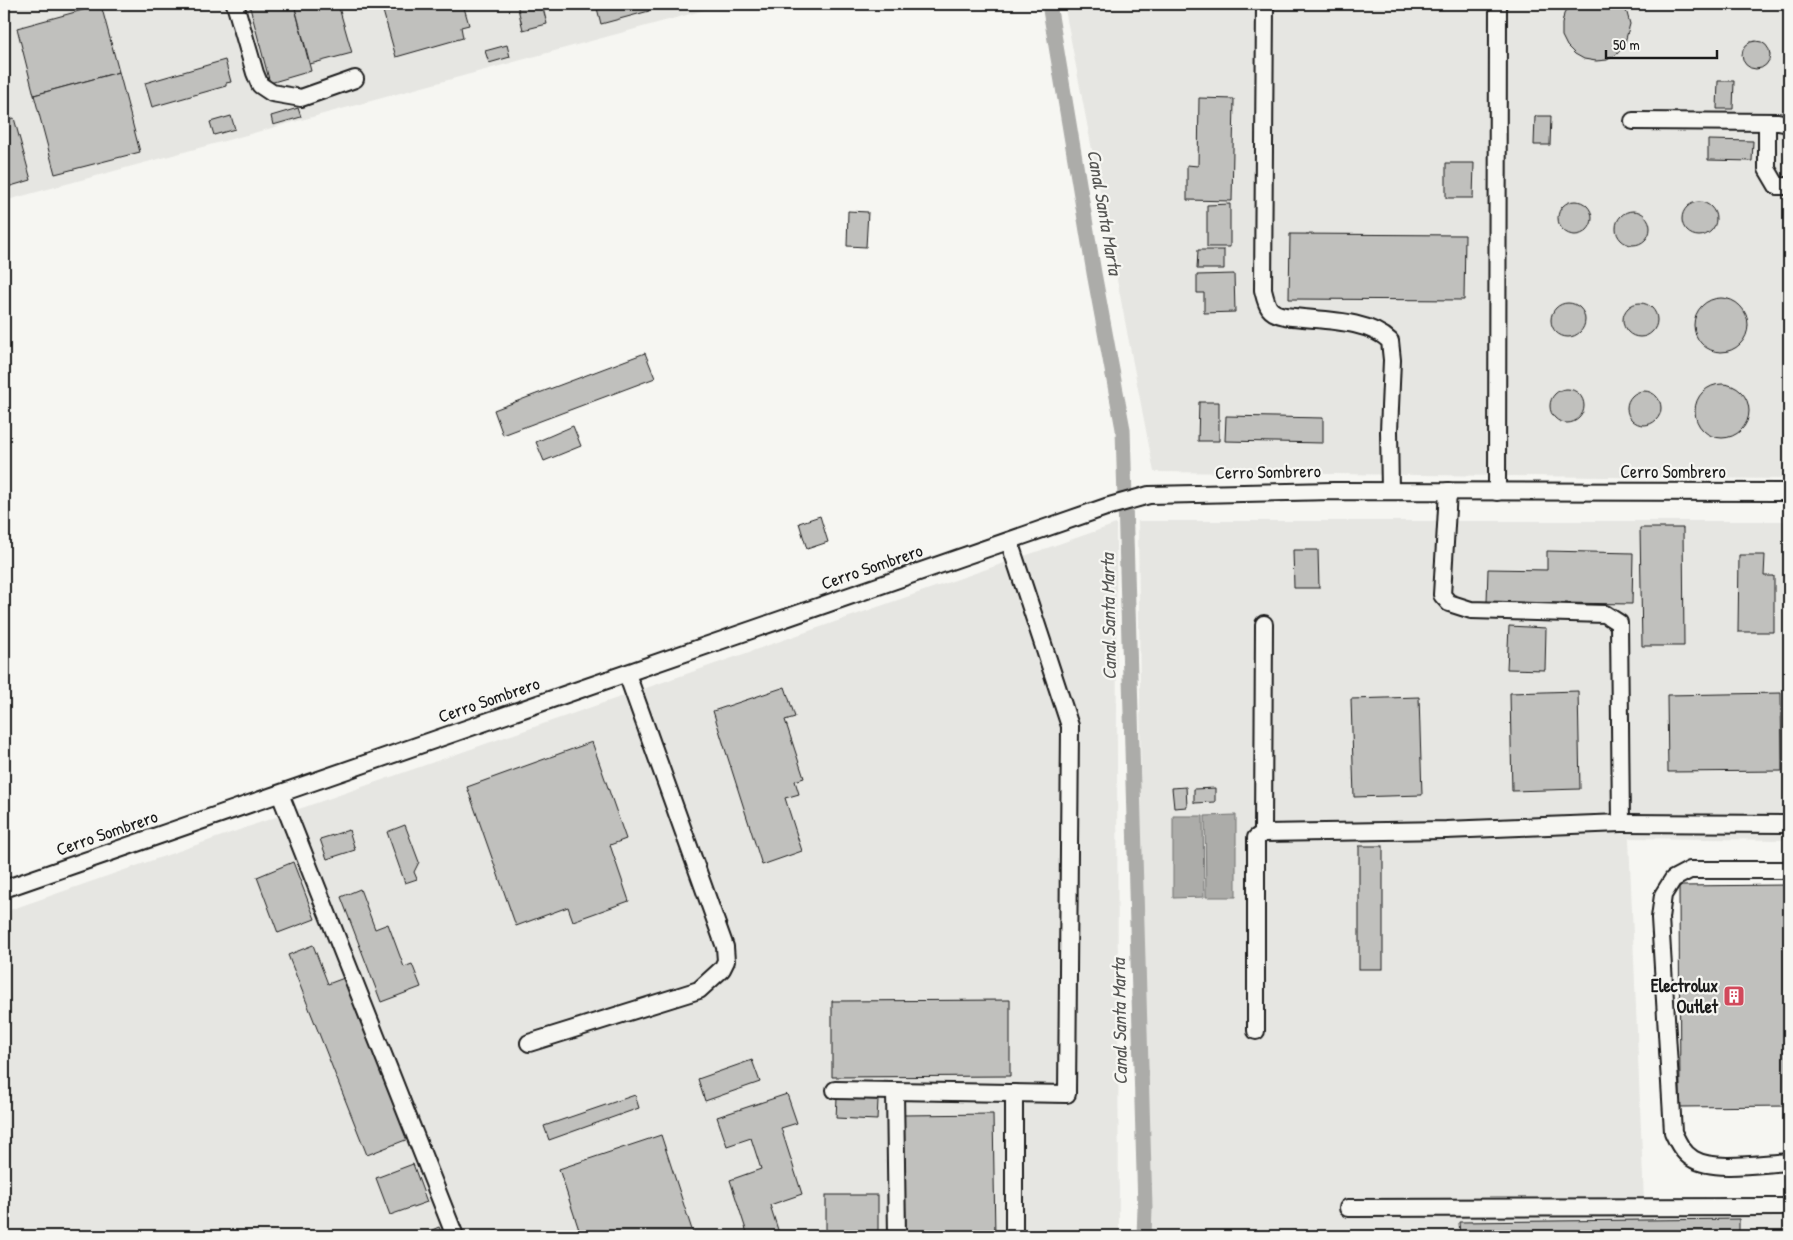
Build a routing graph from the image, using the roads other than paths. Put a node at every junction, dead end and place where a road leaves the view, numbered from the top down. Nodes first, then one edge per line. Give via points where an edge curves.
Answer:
1 (235, 4) edge
2 (1264, 4) edge
3 (1498, 4) edge
4 (356, 79) dead end
5 (1633, 121) dead end
6 (1767, 122) junction
7 (1789, 124) edge
8 (1789, 186) edge
9 (1390, 491) junction
10 (1448, 491) junction
11 (1497, 492) junction
12 (1789, 492) edge
13 (1008, 541) junction
14 (1264, 624) dead end
15 (627, 674) junction
16 (280, 794) junction
17 (1621, 822) junction
18 (1789, 824) edge
19 (1263, 833) junction
20 (1789, 870) edge
21 (4, 889) edge
22 (1256, 1031) dead end
23 (529, 1042) dead end
24 (835, 1090) dead end
25 (895, 1091) junction
26 (1014, 1093) junction
27 (1789, 1162) edge
28 (1789, 1207) edge
29 (1348, 1208) dead end
30 (455, 1236) edge
31 (897, 1236) edge
32 (1014, 1236) edge

1 - 4 street via 255,74 260,85 272,93 301,98
2 - 9 street via 1263,290 1267,308 1274,314 1365,326 1390,341
3 - 11 street
5 - 6 street
6 - 7 street
6 - 8 street via 1767,169 1776,186
9 - 10 street, Cerro Sombrero
9 - 13 street, Cerro Sombrero via 1149,495
10 - 11 street, Cerro Sombrero
10 - 17 street via 1442,595 1449,604 1471,610 1606,614 1619,623
11 - 12 street, Cerro Sombrero
13 - 15 street, Cerro Sombrero
13 - 26 street via 1070,726 1067,1094
14 - 19 street
15 - 16 street, Cerro Sombrero
15 - 23 street via 725,947 726,961 722,969 699,990
16 - 21 street, Cerro Sombrero
16 - 30 street
17 - 18 street
17 - 19 street via 1446,830
19 - 22 street via 1256,838
20 - 27 street via 1690,870 1673,879 1663,895 1660,918 1673,1132 1681,1149 1694,1160 1713,1166
24 - 25 street
25 - 26 street
25 - 31 street
26 - 32 street
28 - 29 street

